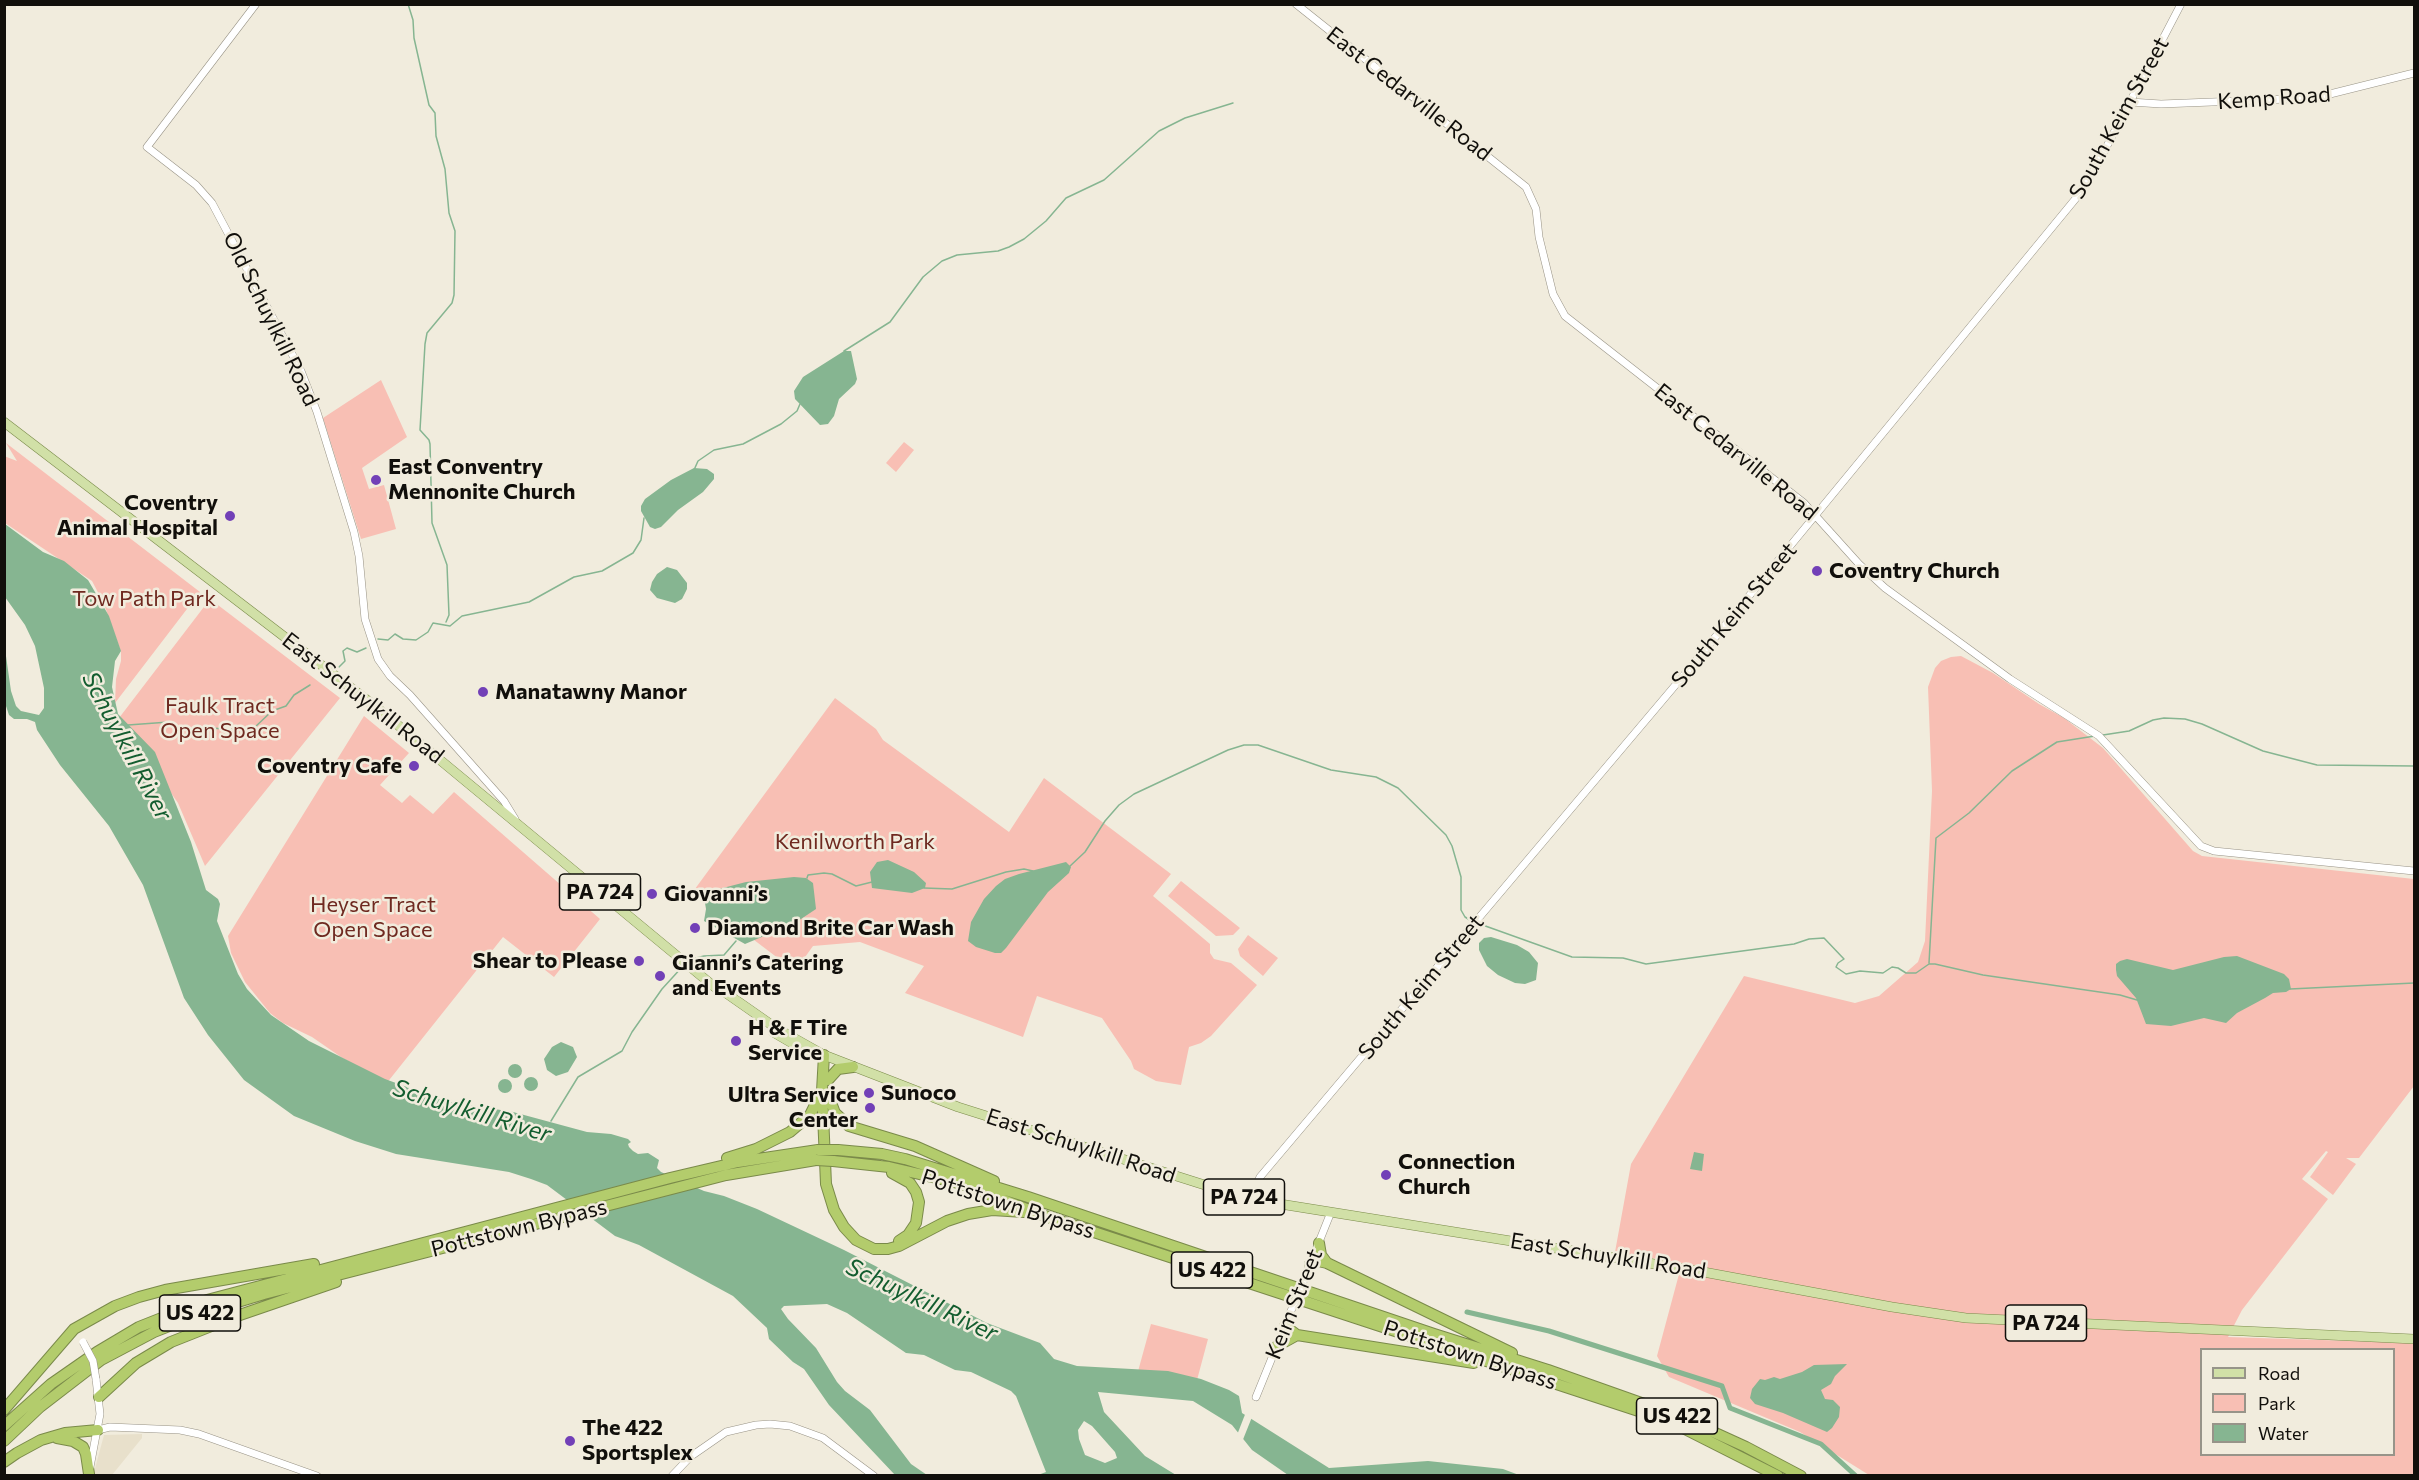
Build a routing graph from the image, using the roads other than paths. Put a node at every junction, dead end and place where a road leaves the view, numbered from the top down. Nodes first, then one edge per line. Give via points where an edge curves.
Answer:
1 (256, 4) edge
2 (1296, 4) edge
3 (2181, 4) edge
4 (2415, 73) edge
5 (2130, 102) junction
6 (4, 422) edge
7 (1816, 514) junction
8 (518, 823) junction
9 (2415, 871) edge
10 (824, 1055) junction
11 (852, 1066) junction
12 (828, 1080) junction
13 (825, 1094) junction
14 (817, 1155) junction
15 (835, 1155) junction
16 (710, 1166) junction
17 (1029, 1197) junction
18 (1249, 1198) junction
19 (1331, 1212) junction
20 (1042, 1215) junction
21 (1319, 1243) junction
22 (428, 1252) junction
23 (371, 1256) junction
24 (1326, 1263) junction
25 (1310, 1264) junction
26 (1285, 1326) junction
27 (74, 1329) junction
28 (1297, 1335) junction
29 (2415, 1339) edge
30 (1277, 1346) junction
31 (1548, 1370) junction
32 (1589, 1395) junction
33 (99, 1397) junction
34 (1256, 1397) dead end
35 (4, 1410) edge
36 (4, 1426) edge
37 (98, 1430) junction
38 (51, 1437) junction
39 (4, 1441) edge
40 (4, 1462) edge
41 (89, 1475) edge
42 (317, 1476) edge
43 (672, 1476) edge
44 (874, 1476) edge
45 (1778, 1476) edge
46 (1801, 1476) edge

1 - 8 street, Old Schuylkill Road via 147,147 196,184 213,203 301,371 354,532 365,619 373,649 390,676 504,801
2 - 7 street, East Cedarville Road via 1526,187 1536,209 1553,294 1565,316
3 - 5 street, South Keim Street
4 - 5 street, Kemp Road via 2314,98
5 - 7 street, South Keim Street via 2077,197
6 - 8 main road, East Schuylkill Road / PA 724 via 376,707
7 - 9 street, East Cedarville Road via 1885,588 2010,679 2099,736 2201,846 2214,851
7 - 18 street, South Keim Street via 1260,1177
8 - 10 main road, East Schuylkill Road / PA 724 via 739,1008 788,1042 815,1056
10 - 11 main road, East Schuylkill Road / PA 724
10 - 12 highway
10 - 13 highway
11 - 12 highway via 838,1069
11 - 18 main road, East Schuylkill Road / PA 724 via 958,1107
12 - 13 highway
13 - 15 highway via 830,1177 842,1214 854,1232 870,1242 893,1243 908,1234 920,1208 910,1183 893,1173
13 - 16 highway via 806,1119 784,1136
13 - 17 highway via 835,1113 849,1126 937,1155
13 - 20 highway via 827,1190 844,1227 863,1245 893,1248 954,1218 979,1211
14 - 15 highway, Pottstown Bypass / US 422, bridge
14 - 16 highway, Pottstown Bypass / US 422 via 766,1157
14 - 22 highway, Pottstown Bypass / US 422
15 - 17 highway, Pottstown Bypass / US 422 via 882,1154
15 - 20 highway, Pottstown Bypass / US 422 via 962,1184
16 - 23 highway, Pottstown Bypass / US 422
17 - 31 highway, Pottstown Bypass / US 422
18 - 19 main road, East Schuylkill Road / PA 724
19 - 21 street, Keim Street
19 - 29 main road, East Schuylkill Road / PA 724 via 1966,1318
20 - 32 highway, Pottstown Bypass / US 422
21 - 24 highway
21 - 25 street, Keim Street
22 - 33 highway via 189,1334 145,1357
22 - 39 highway, Pottstown Bypass / US 422 via 232,1303 154,1332 81,1374
23 - 27 highway via 139,1297
23 - 36 highway, Pottstown Bypass / US 422 via 207,1300 139,1327 75,1366
24 - 25 highway
24 - 31 highway
25 - 26 street, Keim Street, bridge
26 - 28 highway
26 - 30 street, Keim Street
27 - 33 street, bridge via 93,1361
27 - 35 highway
28 - 30 highway
28 - 32 highway via 1469,1361
30 - 34 street, Keim Street
31 - 46 highway, Pottstown Bypass / US 422 via 1678,1416
32 - 45 highway, Pottstown Bypass / US 422 via 1669,1421
33 - 37 street
37 - 38 highway
37 - 41 street
37 - 42 street via 180,1430
38 - 40 highway
38 - 41 highway via 83,1447
43 - 44 street via 690,1457 726,1432 770,1424 798,1428 823,1438

